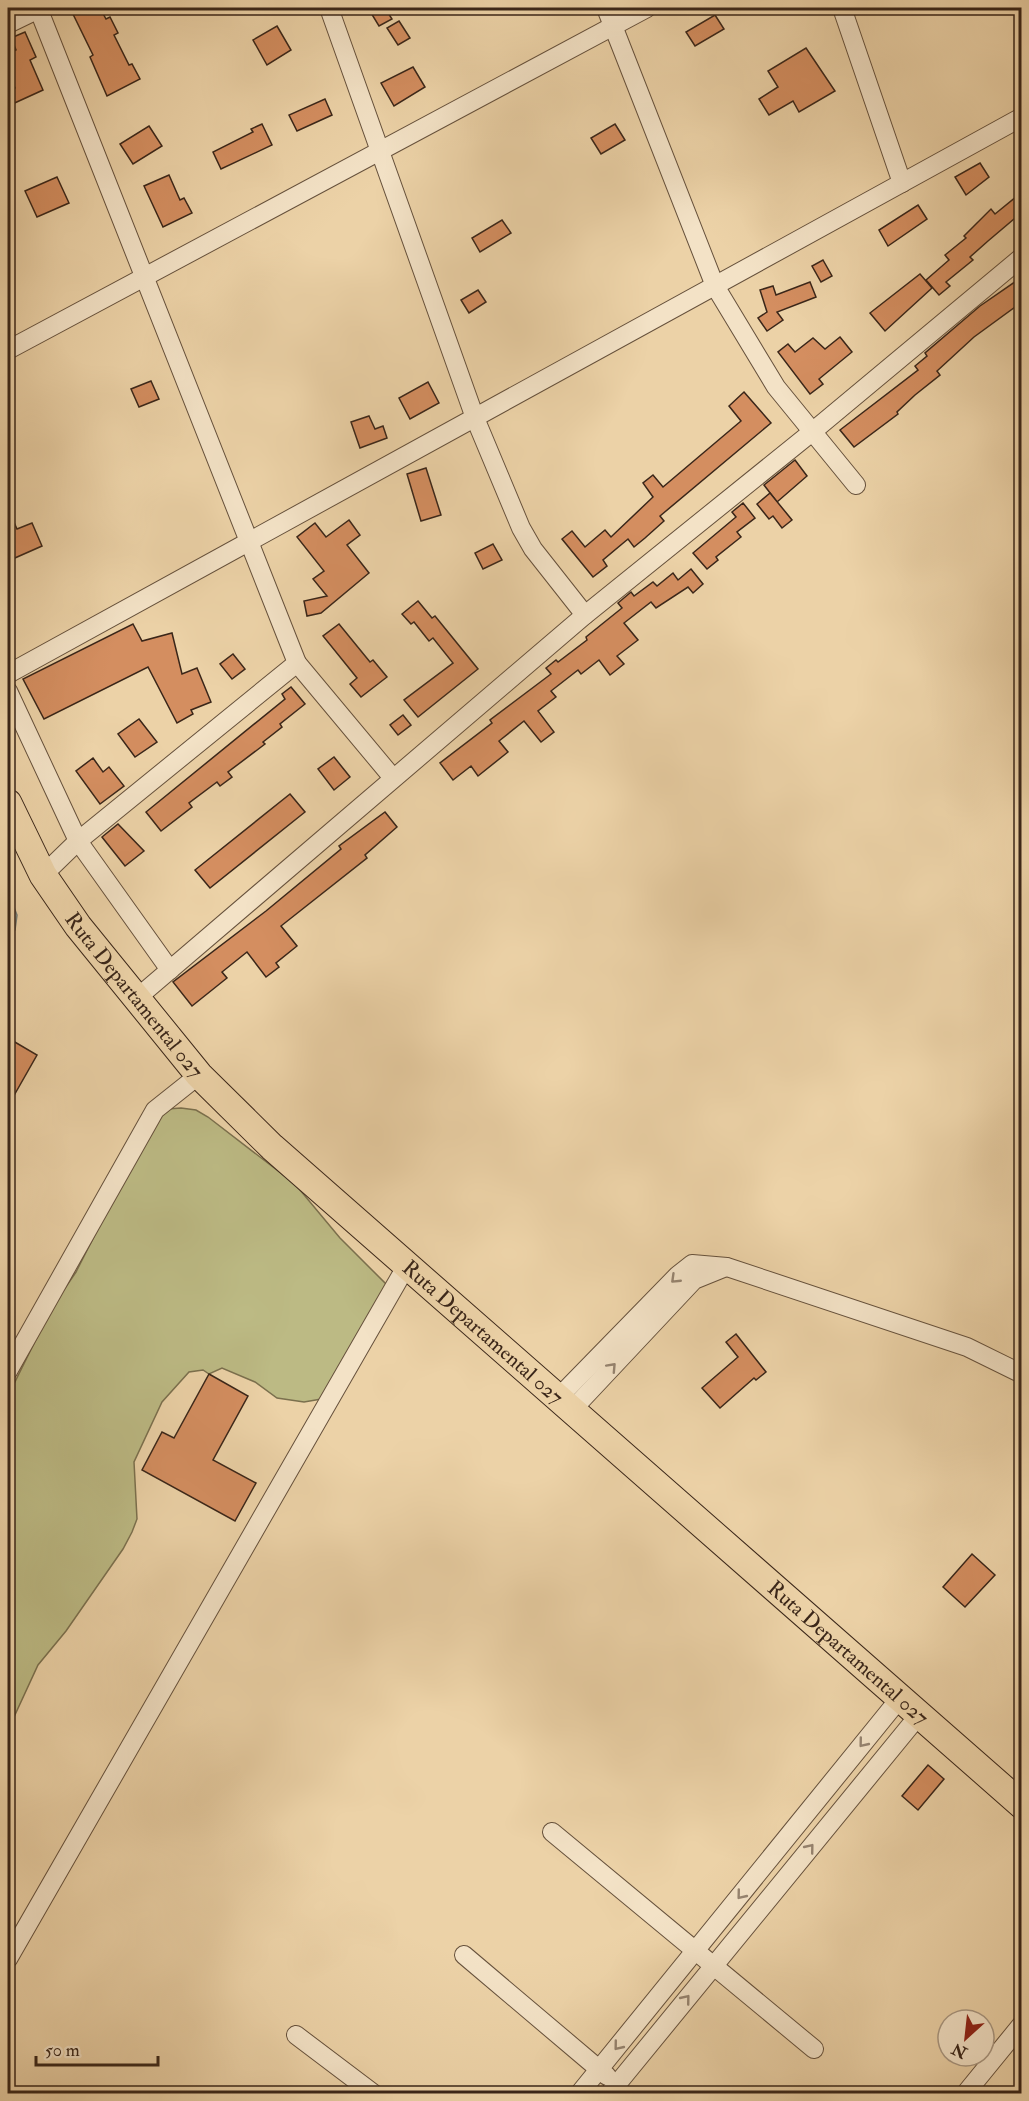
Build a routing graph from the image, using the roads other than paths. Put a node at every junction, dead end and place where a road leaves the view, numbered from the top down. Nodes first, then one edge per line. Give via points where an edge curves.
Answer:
1 (39, 8) edge
2 (329, 8) edge
3 (606, 8) edge
4 (647, 8) edge
5 (842, 8) edge
6 (8, 24) edge
7 (613, 26) junction
8 (1022, 117) edge
9 (380, 151) junction
10 (902, 183) junction
11 (1022, 257) edge
12 (146, 277) junction
13 (715, 286) junction
14 (8, 350) edge
15 (475, 418) junction
16 (812, 432) junction
17 (856, 485) dead end
18 (250, 542) junction
19 (585, 615) junction
20 (297, 663) junction
21 (8, 674) edge
22 (8, 691) edge
23 (393, 778) junction
24 (8, 803) edge
25 (78, 841) junction
26 (43, 875) junction
27 (170, 970) junction
28 (137, 998) junction
29 (199, 1075) junction
30 (407, 1265) junction
31 (8, 1371) edge
32 (1022, 1374) edge
33 (565, 1404) junction
34 (910, 1706) junction
35 (1022, 1805) edge
36 (552, 1832) dead end
37 (696, 1951) junction
38 (464, 1955) dead end
39 (8, 1959) edge
40 (714, 1966) junction
41 (1022, 2024) edge
42 (297, 2034) dead end
43 (814, 2049) dead end
44 (599, 2069) junction
45 (613, 2089) edge
46 (374, 2094) edge
47 (579, 2094) edge
48 (965, 2094) edge

1 - 6 street
1 - 12 street
2 - 9 street
3 - 7 street
4 - 7 street
5 - 10 street
7 - 9 street
7 - 13 street
8 - 10 street
9 - 12 street
9 - 15 street
10 - 13 street
11 - 16 street
12 - 14 street
12 - 18 street
13 - 15 street
13 - 16 street via 776,387
15 - 18 street
15 - 19 street via 520,528
16 - 17 street
16 - 19 street
18 - 20 street
18 - 21 street
19 - 23 street
20 - 23 street
20 - 25 street
22 - 25 street
23 - 27 street
24 - 26 main road, Ruta Departamental 027
25 - 26 street
25 - 27 street
26 - 28 main road, Ruta Departamental 027 via 78,926
27 - 28 street
28 - 29 main road, Ruta Departamental 027
29 - 30 main road, Ruta Departamental 027 via 272,1147
29 - 31 street via 155,1110
30 - 33 main road, Ruta Departamental 027
30 - 39 street
32 - 33 street via 967,1347 728,1267 694,1280
33 - 34 main road, Ruta Departamental 027
34 - 35 main road, Ruta Departamental 027
34 -> 37 street
40 -> 34 street
36 - 37 street
37 - 40 street
37 -> 44 street
38 - 44 street
40 - 43 street
45 -> 40 street
41 - 48 street
42 - 46 street
44 - 45 street
44 - 47 street

